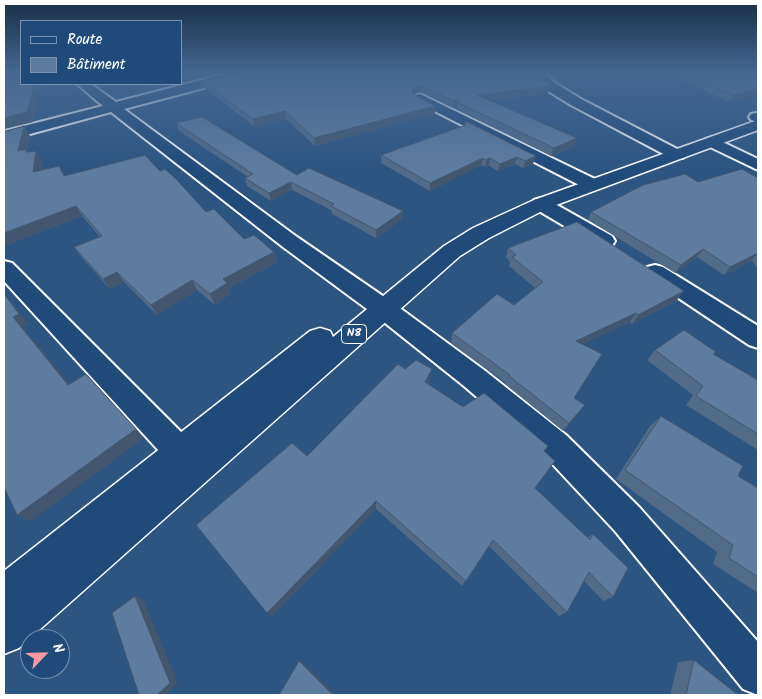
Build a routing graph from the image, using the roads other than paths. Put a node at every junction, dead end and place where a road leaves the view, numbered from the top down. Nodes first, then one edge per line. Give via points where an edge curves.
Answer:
1 (113, 106) edge
2 (125, 106) edge
3 (435, 106) edge
4 (583, 106) edge
5 (116, 108) junction
6 (758, 119) edge
7 (4, 136) edge
8 (712, 142) junction
9 (671, 152) junction
10 (758, 165) edge
11 (586, 181) junction
12 (541, 204) junction
13 (4, 268) edge
14 (376, 304) junction
15 (758, 338) edge
16 (180, 452) junction
17 (4, 596) edge
18 (4, 633) edge
19 (758, 674) edge

1 - 5 street
2 - 5 street
3 - 11 street
4 - 9 street
5 - 7 street
5 - 14 street
6 - 8 highway, N8
6 - 9 highway, N8
8 - 9 highway, N8
8 - 10 street
9 - 11 highway, N8
11 - 12 highway, N8
11 - 14 highway, N8 via 495,212 468,227 402,271
12 - 14 highway, N8 via 481,233
12 - 15 street
13 - 16 street
14 - 16 highway, N8
14 - 18 highway, N8
14 - 19 street via 474,378 555,445 628,519
16 - 17 highway, N8

